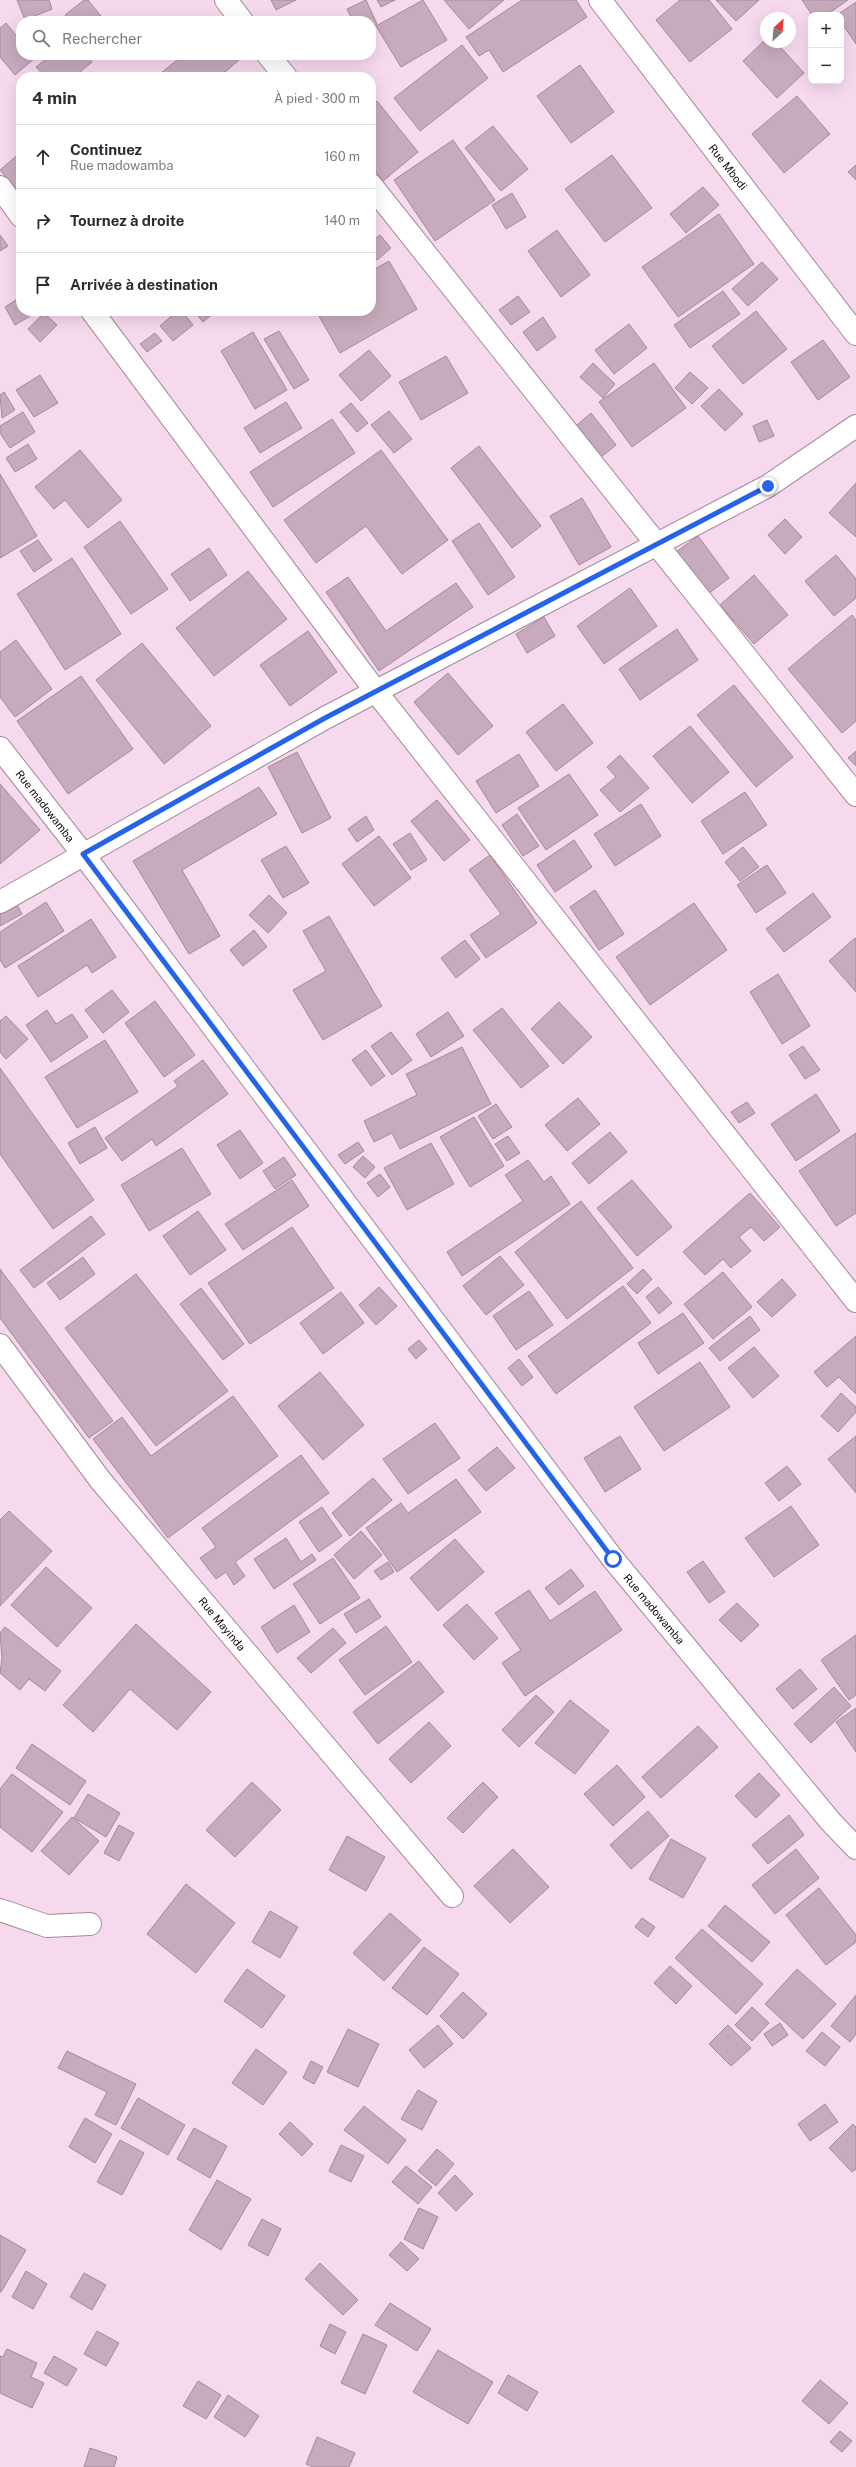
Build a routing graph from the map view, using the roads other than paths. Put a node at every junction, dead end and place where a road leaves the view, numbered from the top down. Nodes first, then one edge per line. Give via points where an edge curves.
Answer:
1 (226, 0) edge
2 (600, 0) edge
3 (238, 16) edge
4 (272, 60) edge
5 (282, 72) edge
6 (0, 188) edge
7 (376, 191) edge
8 (16, 209) edge
9 (96, 316) edge
10 (856, 334) edge
11 (856, 426) edge
12 (656, 544) junction
13 (377, 692) junction
14 (0, 748) edge
15 (856, 795) edge
16 (83, 854) junction
17 (0, 902) edge
18 (856, 1301) edge
19 (0, 1345) edge
20 (856, 1848) edge
21 (452, 1896) dead end
22 (0, 1910) edge
23 (90, 1924) dead end

1 - 3 street
2 - 10 street, Rue Mbodi
4 - 5 street
6 - 8 street
7 - 12 street
9 - 13 street
11 - 12 street via 768,486
12 - 13 street
12 - 15 street
13 - 16 street via 325,718
13 - 18 street
14 - 16 street, Rue madowamba
16 - 17 street
16 - 20 street, Rue madowamba via 613,1559 831,1822
19 - 21 street, Rue Mayinda via 101,1481
22 - 23 street via 47,1926

